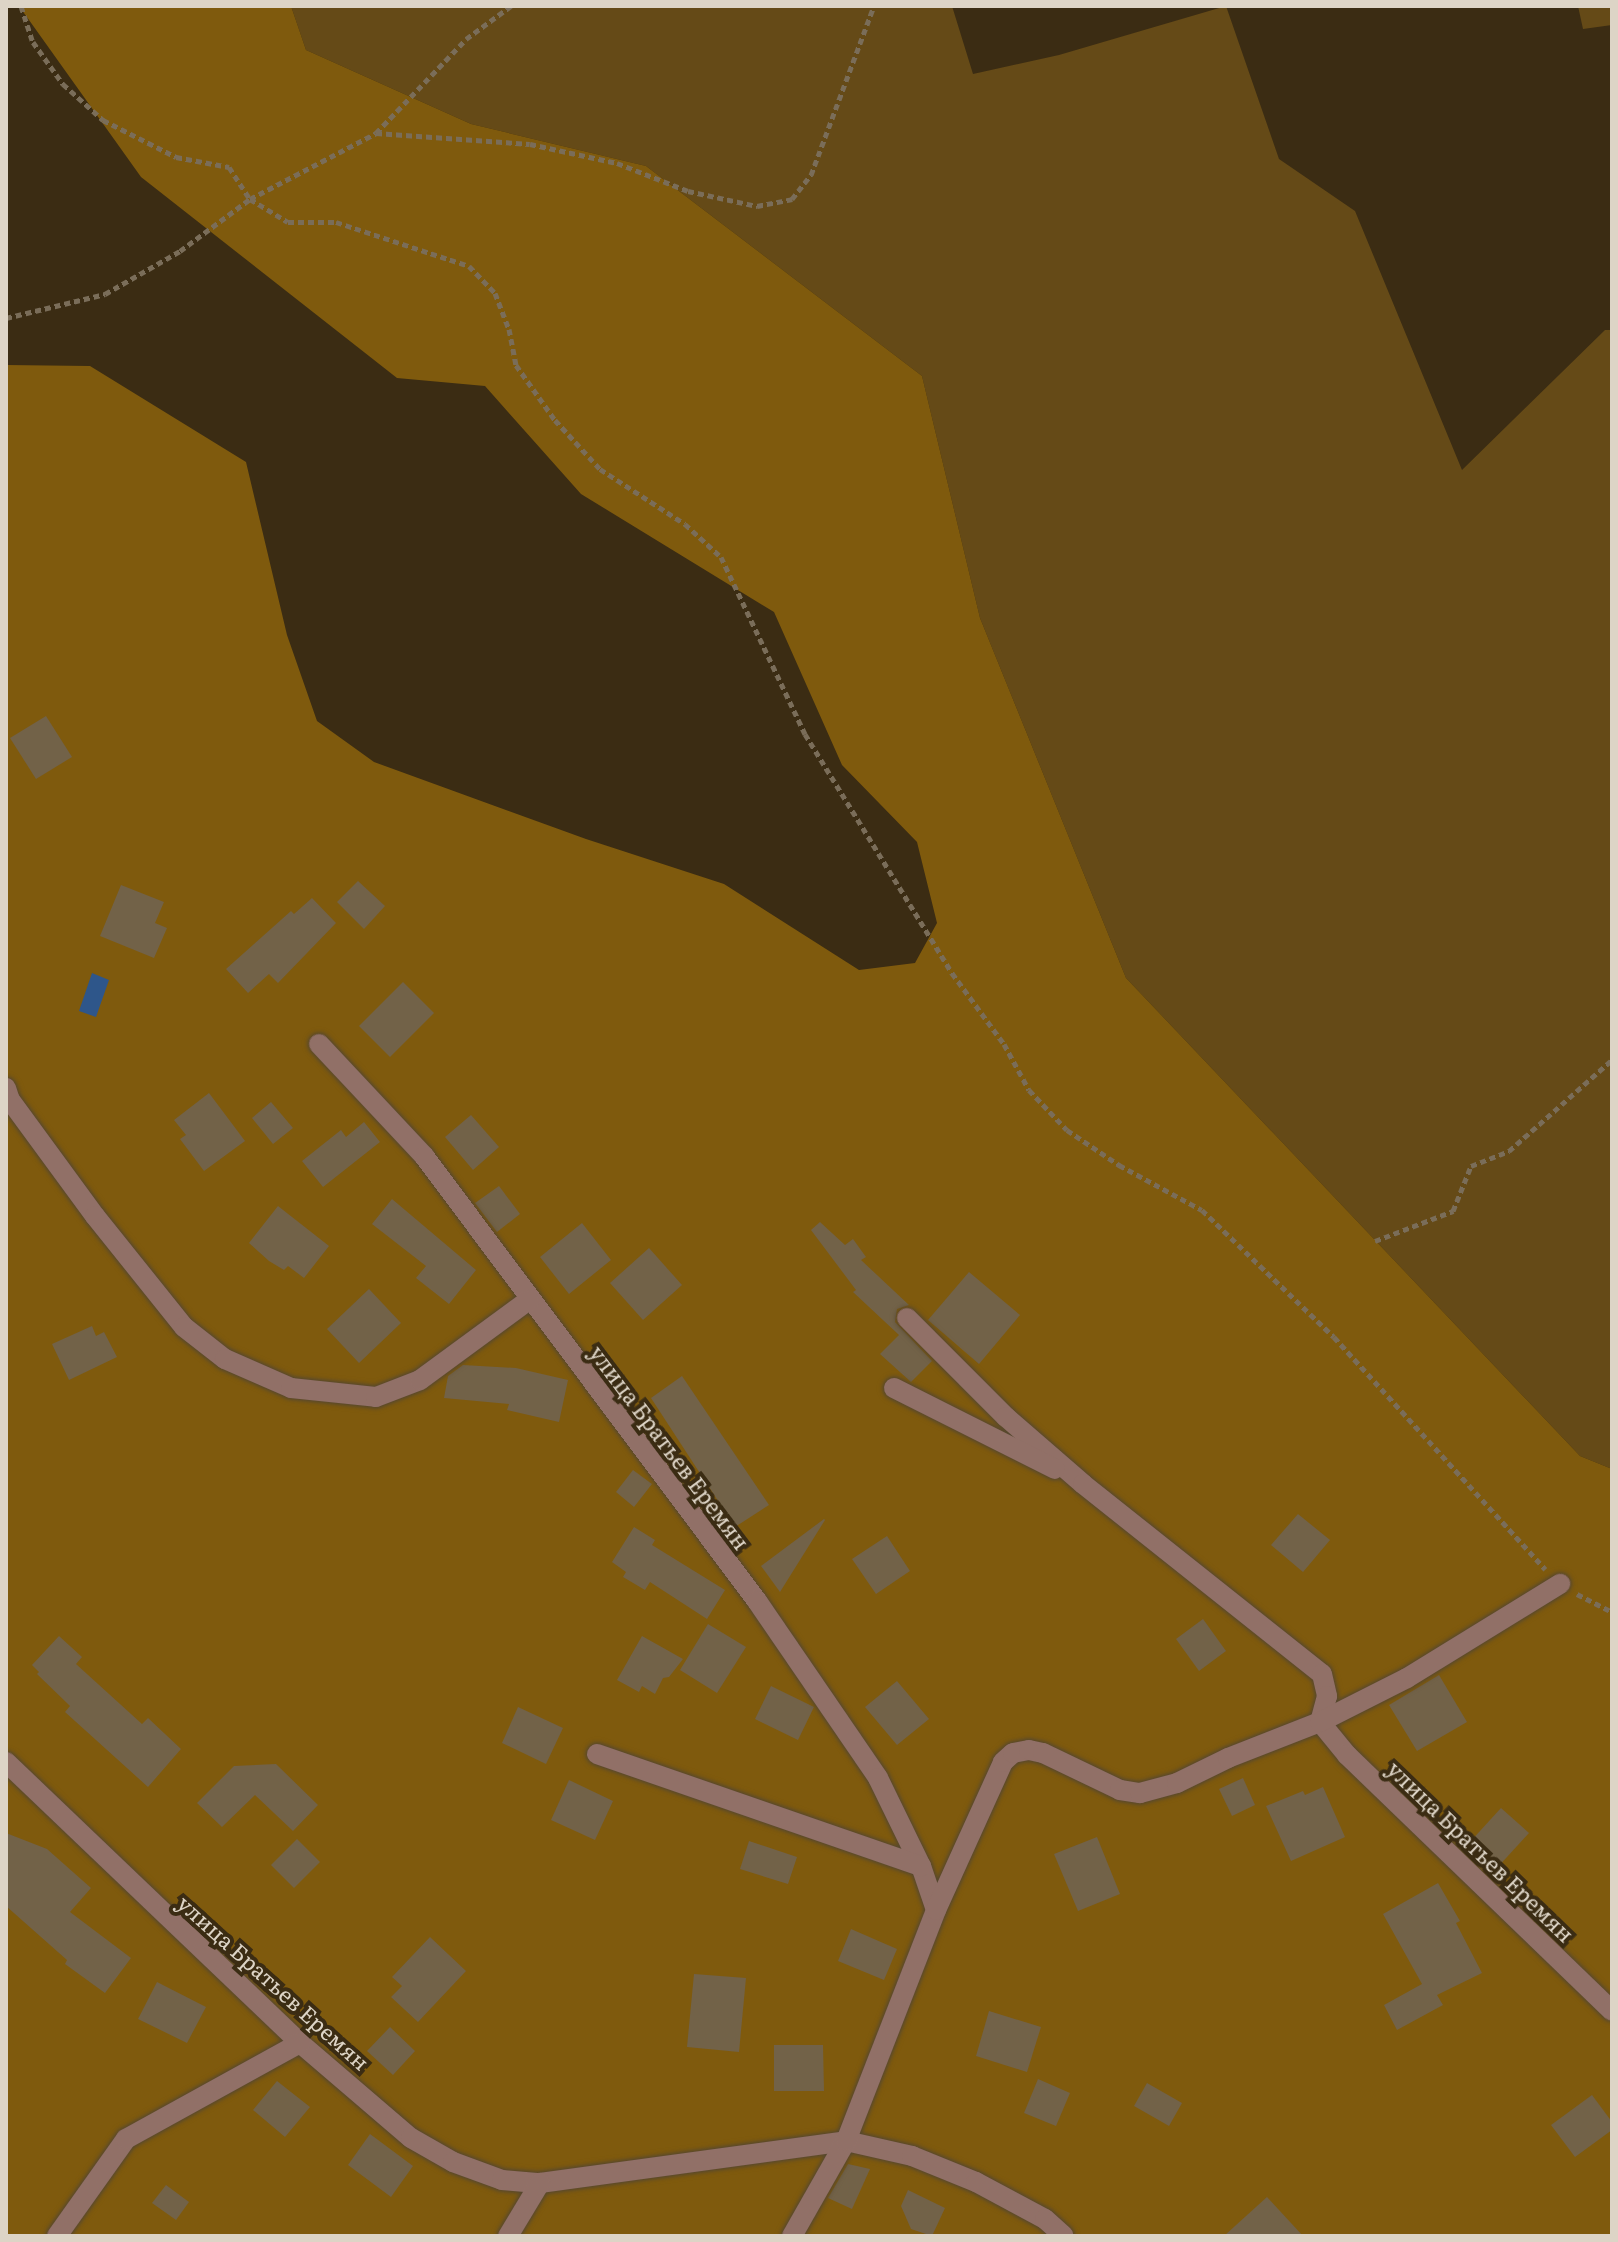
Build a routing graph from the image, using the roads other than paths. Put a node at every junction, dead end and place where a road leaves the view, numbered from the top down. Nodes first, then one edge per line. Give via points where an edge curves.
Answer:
1 (319, 1044) dead end
2 (6, 1088) edge
3 (529, 1300) junction
4 (907, 1318) dead end
5 (894, 1388) dead end
6 (1083, 1484) junction
7 (1560, 1584) road end
8 (1320, 1722) junction
9 (597, 1754) dead end
10 (6, 1762) edge
11 (921, 1866) junction
12 (936, 1910) junction
13 (1612, 2011) edge
14 (300, 2043) junction
15 (846, 2141) junction
16 (540, 2183) junction
17 (57, 2236) edge
18 (508, 2236) edge
19 (792, 2236) edge
20 (1064, 2236) edge

1 - 3 street, улица Братьев Еремян via 424,1156
2 - 3 street via 95,1216 184,1327 225,1359 291,1388 376,1397 420,1380
3 - 11 street, улица Братьев Еремян via 757,1601 878,1778
4 - 6 street via 1006,1417
5 - 6 street
6 - 8 street via 1322,1674 1327,1696
7 - 8 street via 1407,1678
8 - 12 street via 1177,1783 1140,1793 1120,1790 1043,1753 1013,1753 1003,1762
8 - 13 street, улица Братьев Еремян via 1347,1755
9 - 11 street
10 - 14 street, улица Братьев Еремян
11 - 12 street, улица Братьев Еремян
12 - 15 street
14 - 16 street, улица Братьев Еремян via 411,2138 453,2162 502,2180
14 - 17 street via 126,2139
15 - 16 street, улица Братьев Еремян
15 - 19 street
15 - 20 street, улица Братьев Еремян via 912,2156 976,2182 1045,2219
16 - 18 street

